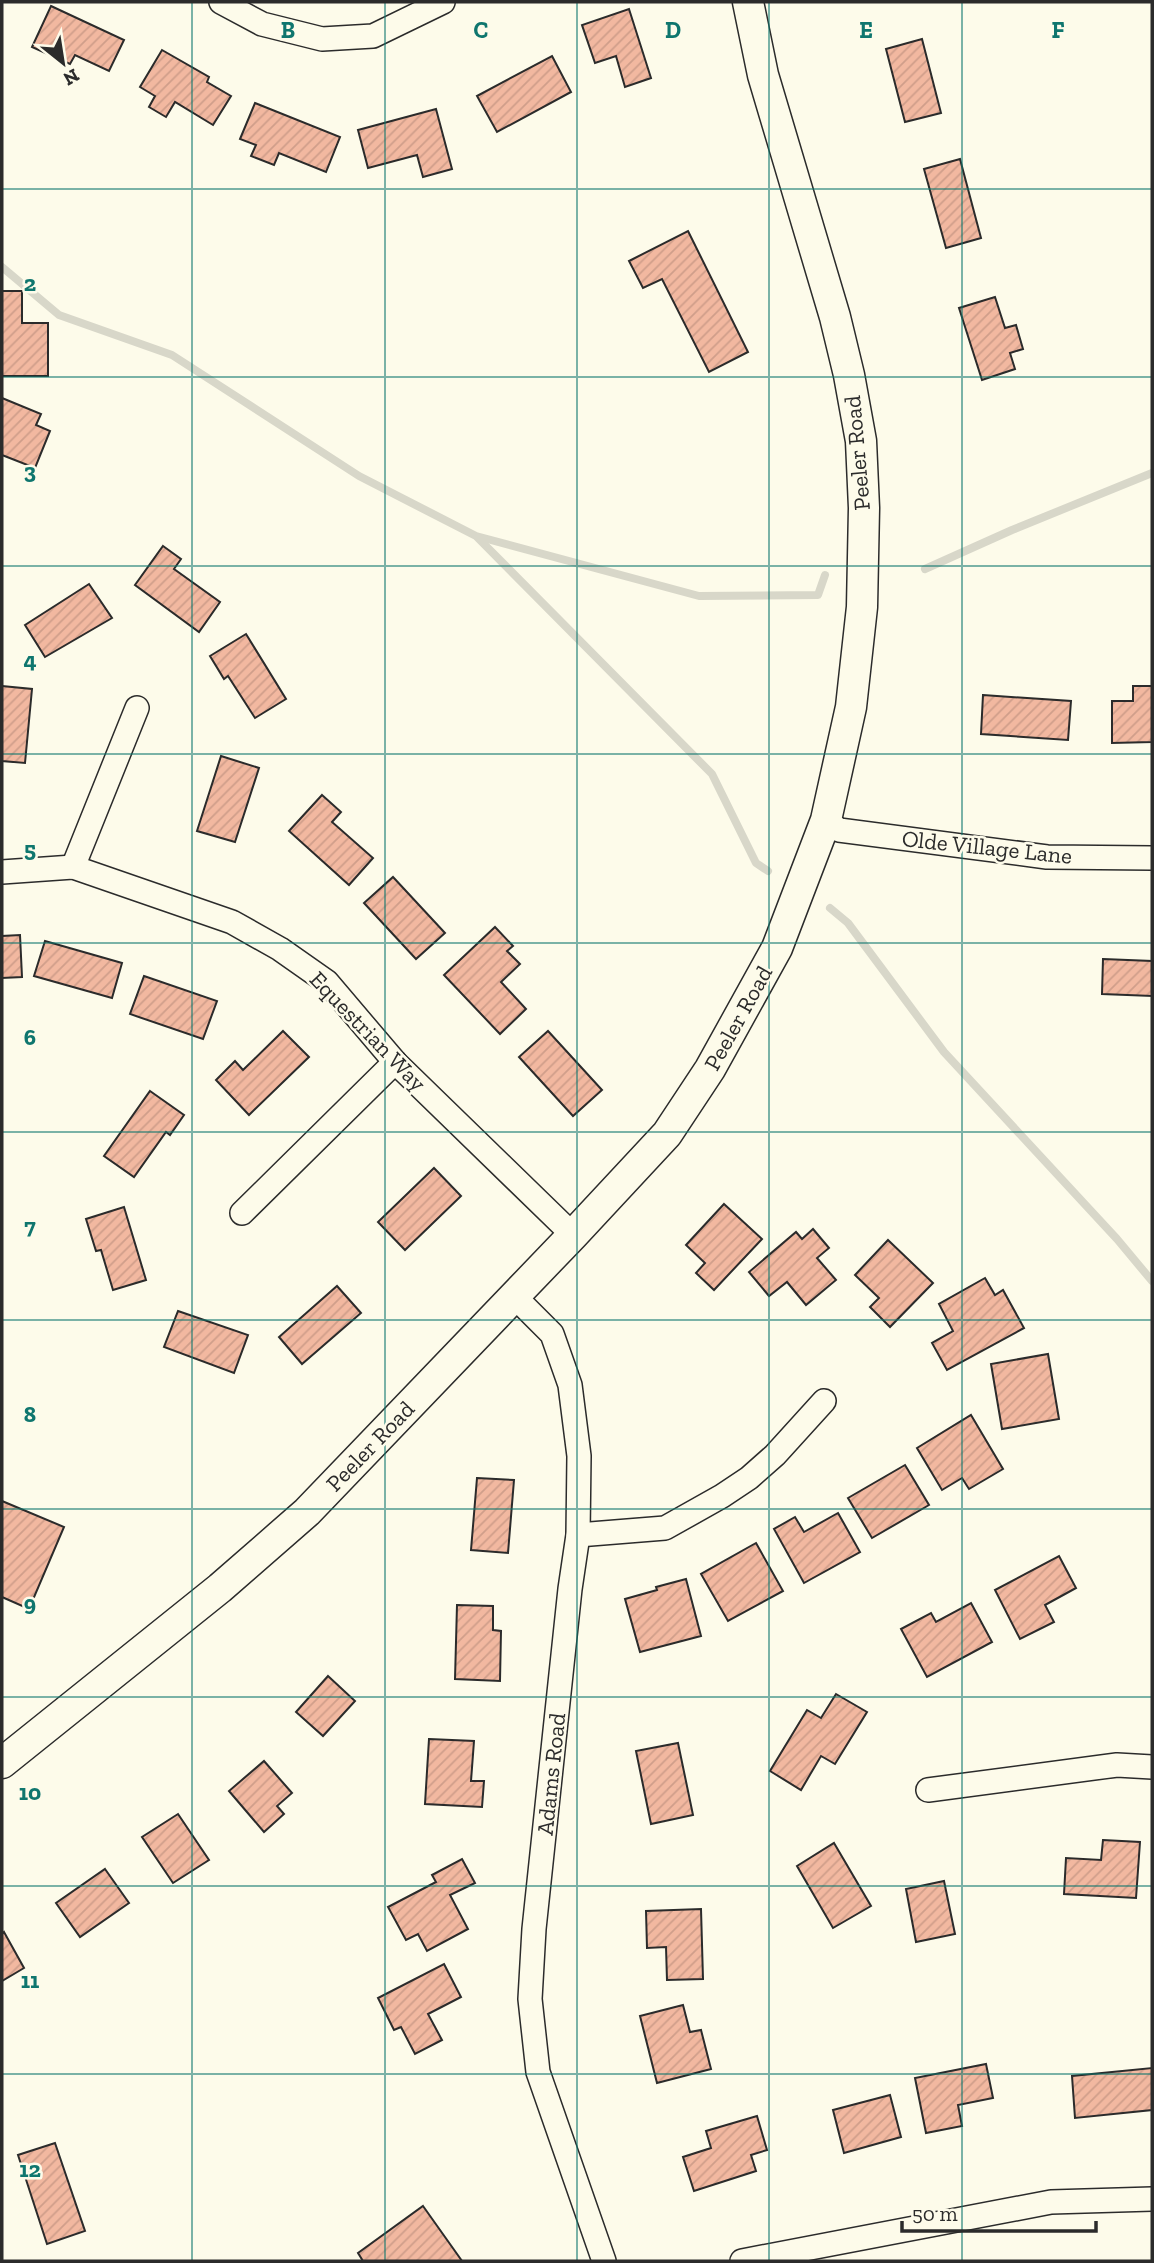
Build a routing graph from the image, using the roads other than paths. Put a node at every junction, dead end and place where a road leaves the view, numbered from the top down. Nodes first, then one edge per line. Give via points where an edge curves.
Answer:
1 (221, 2) edge
2 (443, 2) edge
3 (748, 2) edge
4 (137, 708) dead end
5 (826, 820) junction
6 (1152, 858) edge
7 (74, 867) junction
8 (2, 872) edge
9 (395, 1062) junction
10 (242, 1213) dead end
11 (573, 1235) junction
12 (514, 1296) junction
13 (824, 1401) dead end
14 (578, 1535) junction
15 (2, 1763) edge
16 (1152, 1767) edge
17 (928, 1790) dead end
18 (1152, 2199) edge
19 (604, 2261) edge
20 (743, 2261) edge

1 - 2 street via 262,24 321,39 373,36
3 - 5 street, Peeler Road via 763,75 835,317 861,441 862,607 851,707
4 - 7 street
5 - 6 street, Olde Village Lane via 839,830 1047,857
5 - 11 street, Peeler Road via 777,948 710,1069 667,1133
7 - 8 street, Equestrian Way
7 - 9 street, Equestrian Way via 232,922 280,949 327,982
9 - 10 street
9 - 11 street, Equestrian Way
11 - 12 street, Peeler Road
12 - 14 street, Adams Road via 552,1334 570,1385 579,1456
12 - 15 street, Peeler Road via 307,1512
13 - 14 street via 749,1478 666,1528
14 - 19 street, Adams Road via 530,1998 538,2072
16 - 17 street via 1117,1765
18 - 20 street via 1051,2203

